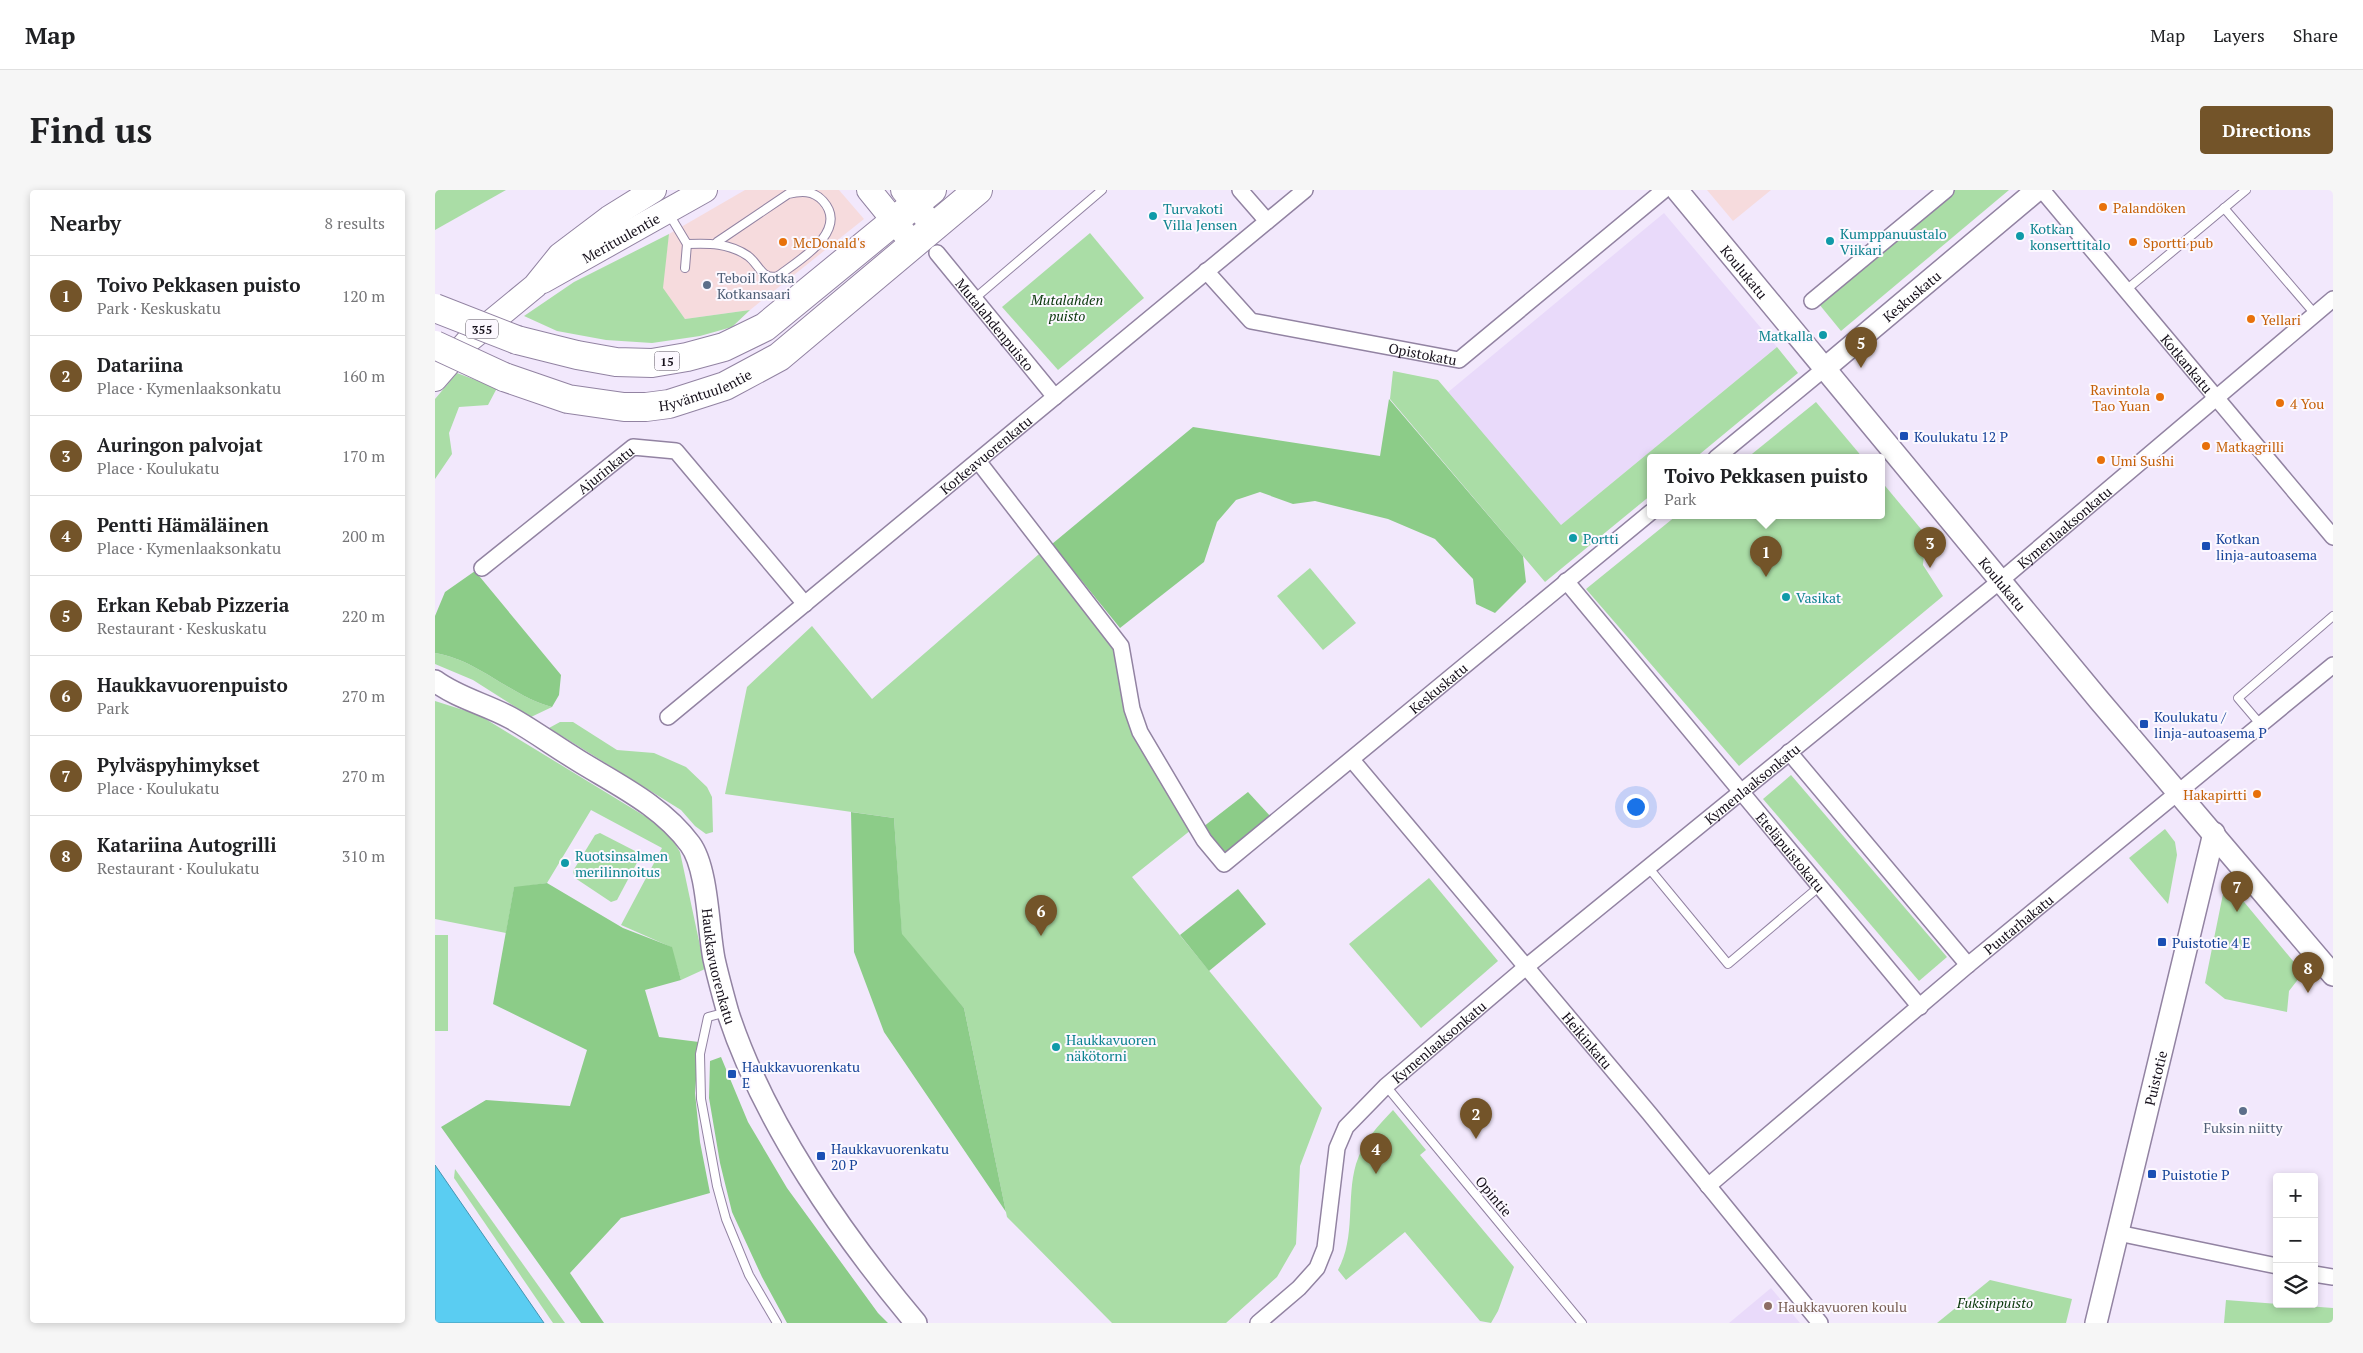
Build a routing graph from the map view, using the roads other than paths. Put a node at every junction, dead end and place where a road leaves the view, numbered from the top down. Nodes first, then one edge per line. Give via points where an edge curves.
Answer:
1 (705, 190) edge
2 (869, 190) edge
3 (978, 190) edge
4 (1102, 190) edge
5 (1240, 190) edge
6 (1305, 190) edge
7 (1664, 190) edge
8 (1677, 190) edge
9 (1946, 190) edge
10 (2037, 190) edge
11 (2042, 190) edge
12 (2246, 190) edge
13 (659, 198) edge
14 (911, 201) edge
15 (2225, 208) junction
16 (1267, 221) junction
17 (934, 227) junction
18 (717, 242) junction
19 (687, 244) junction
20 (925, 249) junction
21 (685, 268) dead end
22 (1206, 272) junction
23 (2126, 290) junction
24 (974, 299) junction
25 (2333, 299) edge
26 (1812, 301) dead end
27 (435, 308) edge
28 (2315, 314) junction
29 (435, 344) edge
30 (1824, 369) junction
31 (435, 379) edge
32 (1055, 397) junction
33 (2216, 397) junction
34 (1720, 454) edge
35 (978, 461) junction
36 (1647, 515) edge
37 (2333, 537) edge
38 (482, 568) dead end
39 (1566, 581) junction
40 (2000, 581) junction
41 (805, 604) junction
42 (2333, 616) edge
43 (2333, 666) edge
44 (440, 689) edge
45 (668, 717) dead end
46 (2261, 725) junction
47 (1789, 752) junction
48 (1352, 760) junction
49 (1740, 792) junction
50 (2179, 792) junction
51 (2214, 833) junction
52 (1648, 867) junction
53 (1820, 886) junction
54 (1969, 965) junction
55 (1525, 967) junction
56 (2333, 975) edge
57 (1920, 1007) junction
58 (718, 1014) junction
59 (1386, 1086) junction
60 (1708, 1186) junction
61 (2118, 1234) junction
62 (2273, 1265) edge
63 (2318, 1275) edge
64 (2333, 1277) edge
65 (777, 1323) edge
66 (916, 1323) edge
67 (1258, 1323) edge
68 (1582, 1323) edge
69 (1820, 1323) edge
70 (2096, 1323) edge

1 - 13 main road, Merituulentie / 355
2 - 14 main road
3 - 17 highway, Hyväntuulentie
4 - 24 lane
5 - 16 street
6 - 16 street, Korkeavuorenkatu
7 - 22 street, Opistokatu via 1459,360 1251,321
8 - 30 main road, Koulukatu
9 - 26 street
10 - 30 main road, Keskuskatu
11 - 23 street, Kotkankatu
12 - 15 lane
13 - 19 lane
13 - 31 main road, Merituulentie / 355 via 535,286 467,341
14 - 17 main road
14 - 20 main road
14 - 27 highway, 15, bridge via 765,327 724,347 687,358 652,363 616,362 577,355 517,340
15 - 23 lane
15 - 28 lane
16 - 22 street, Korkeavuorenkatu
17 - 20 highway, Hyväntuulentie
18 - 18 lane via 748,256 765,276 772,278 822,242 829,231 829,212 812,193 788,194
18 - 19 lane
19 - 21 lane
20 - 24 street, Mutalahdenpuisto
20 - 29 highway, Hyväntuulentie, bridge via 779,357 725,386 695,397 647,407 568,399 504,377
22 - 32 street, Korkeavuorenkatu
23 - 33 street, Kotkankatu
24 - 32 street, Mutalahdenpuisto
25 - 28 street, Kymenlaaksonkatu
28 - 33 street, Kymenlaaksonkatu
30 - 34 street, Keskuskatu
30 - 40 main road, Koulukatu
32 - 35 street, Korkeavuorenkatu
33 - 37 street, Kotkankatu
33 - 40 street, Kymenlaaksonkatu
35 - 41 street, Korkeavuorenkatu
35 - 48 street, Keskuskatu via 1121,646 1131,709 1140,732 1204,840 1224,864
36 - 39 street, Keskuskatu
38 - 41 street, Ajurinkatu via 633,447 676,451
39 - 48 street, Keskuskatu
39 - 49 street, Eteläpuistokatu
40 - 47 street, Kymenlaaksonkatu
40 - 50 main road, Koulukatu
41 - 45 street, Korkeavuorenkatu
42 - 46 lane via 2238,698
43 - 46 street, Puutarhakatu
44 - 58 main road, Haukkavuorenkatu via 510,717 672,822 692,846 700,871 714,959
46 - 50 street, Puutarhakatu
47 - 49 street, Kymenlaaksonkatu
47 - 54 street
48 - 55 street, Heikinkatu
49 - 52 street, Kymenlaaksonkatu
49 - 53 street, Eteläpuistokatu
50 - 51 main road, Koulukatu
50 - 54 street, Puutarhakatu
51 - 56 main road, Koulukatu
51 - 61 main road, Puistotie
52 - 53 lane via 1728,964
52 - 55 street, Kymenlaaksonkatu
53 - 57 street, Eteläpuistokatu
54 - 57 street, Puutarhakatu
55 - 59 street, Kymenlaaksonkatu
55 - 60 street, Heikinkatu
57 - 60 street, Puutarhakatu
58 - 65 lane via 700,1054 701,1099 717,1186 726,1219 749,1275
58 - 66 main road, Haukkavuorenkatu via 803,1167 857,1247
59 - 67 street, Kymenlaaksonkatu via 1346,1127 1337,1148 1325,1248 1317,1268
59 - 68 lane, Opintie
60 - 69 street, Heikinkatu
61 - 62 street
61 - 70 main road, Puistotie
63 - 64 street

